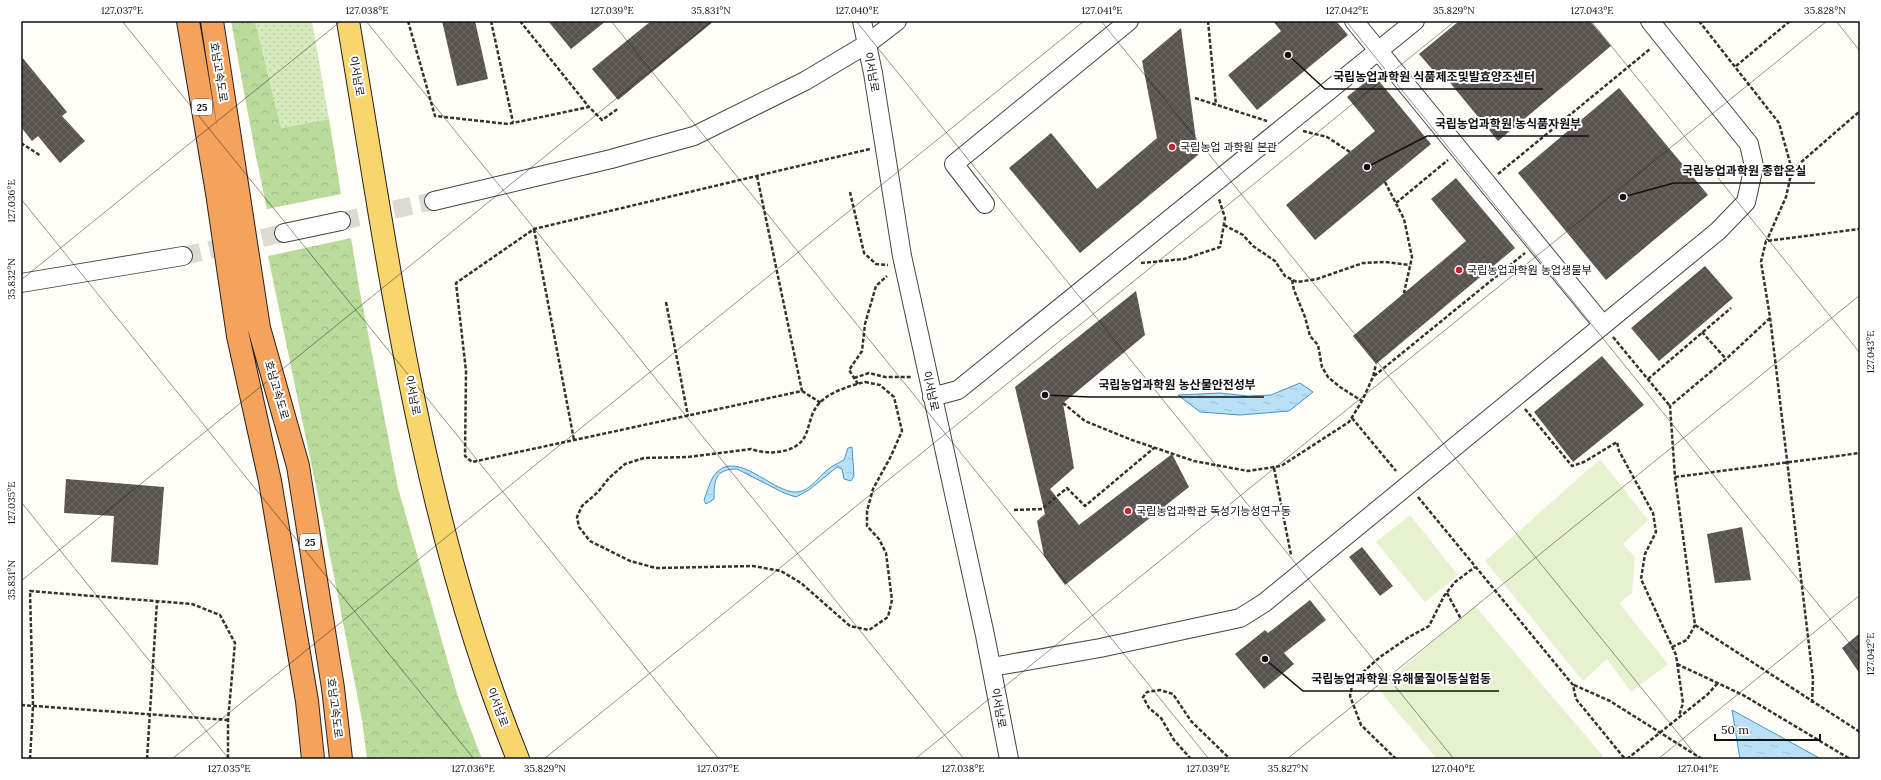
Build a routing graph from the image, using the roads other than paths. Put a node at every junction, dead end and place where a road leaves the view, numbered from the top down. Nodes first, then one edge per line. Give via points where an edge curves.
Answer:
1 (188, 21) edge
2 (212, 21) edge
3 (348, 21) edge
4 (862, 21) edge
5 (897, 21) edge
6 (1129, 21) edge
7 (1354, 21) edge
8 (1415, 21) edge
9 (1650, 21) edge
10 (867, 44) junction
11 (1379, 51) junction
12 (434, 201) tunnel mouth
13 (984, 204) dead end
14 (341, 221) tunnel mouth
15 (284, 233) tunnel mouth
16 (182, 256) tunnel mouth
17 (21, 283) edge
18 (1603, 325) junction
19 (932, 396) junction
20 (992, 667) junction
21 (313, 759) edge
22 (341, 759) edge
23 (518, 759) edge
24 (1009, 759) edge

1 - 21 highway, 호남고속도로 / 25 via 238,336 270,481 307,701
2 - 22 highway, 호남고속도로 / 25 via 259,328 298,466 333,688
3 - 23 main road, 이서남로 via 384,243 425,452 455,575 498,710
4 - 10 lane, 이서남로
5 - 10 lane
6 - 13 lane via 954,164
7 - 11 lane
8 - 11 lane
9 - 18 lane via 1749,144 1754,166 1746,202 1718,231
10 - 12 lane via 805,82 694,136 611,159
10 - 19 lane, 이서남로 via 904,265
11 - 18 lane
11 - 19 lane via 964,386 958,390
14 - 15 lane
16 - 17 lane
18 - 20 lane via 1264,603 1240,618 1100,648
19 - 20 lane, 이서남로
20 - 24 lane, 이서남로

